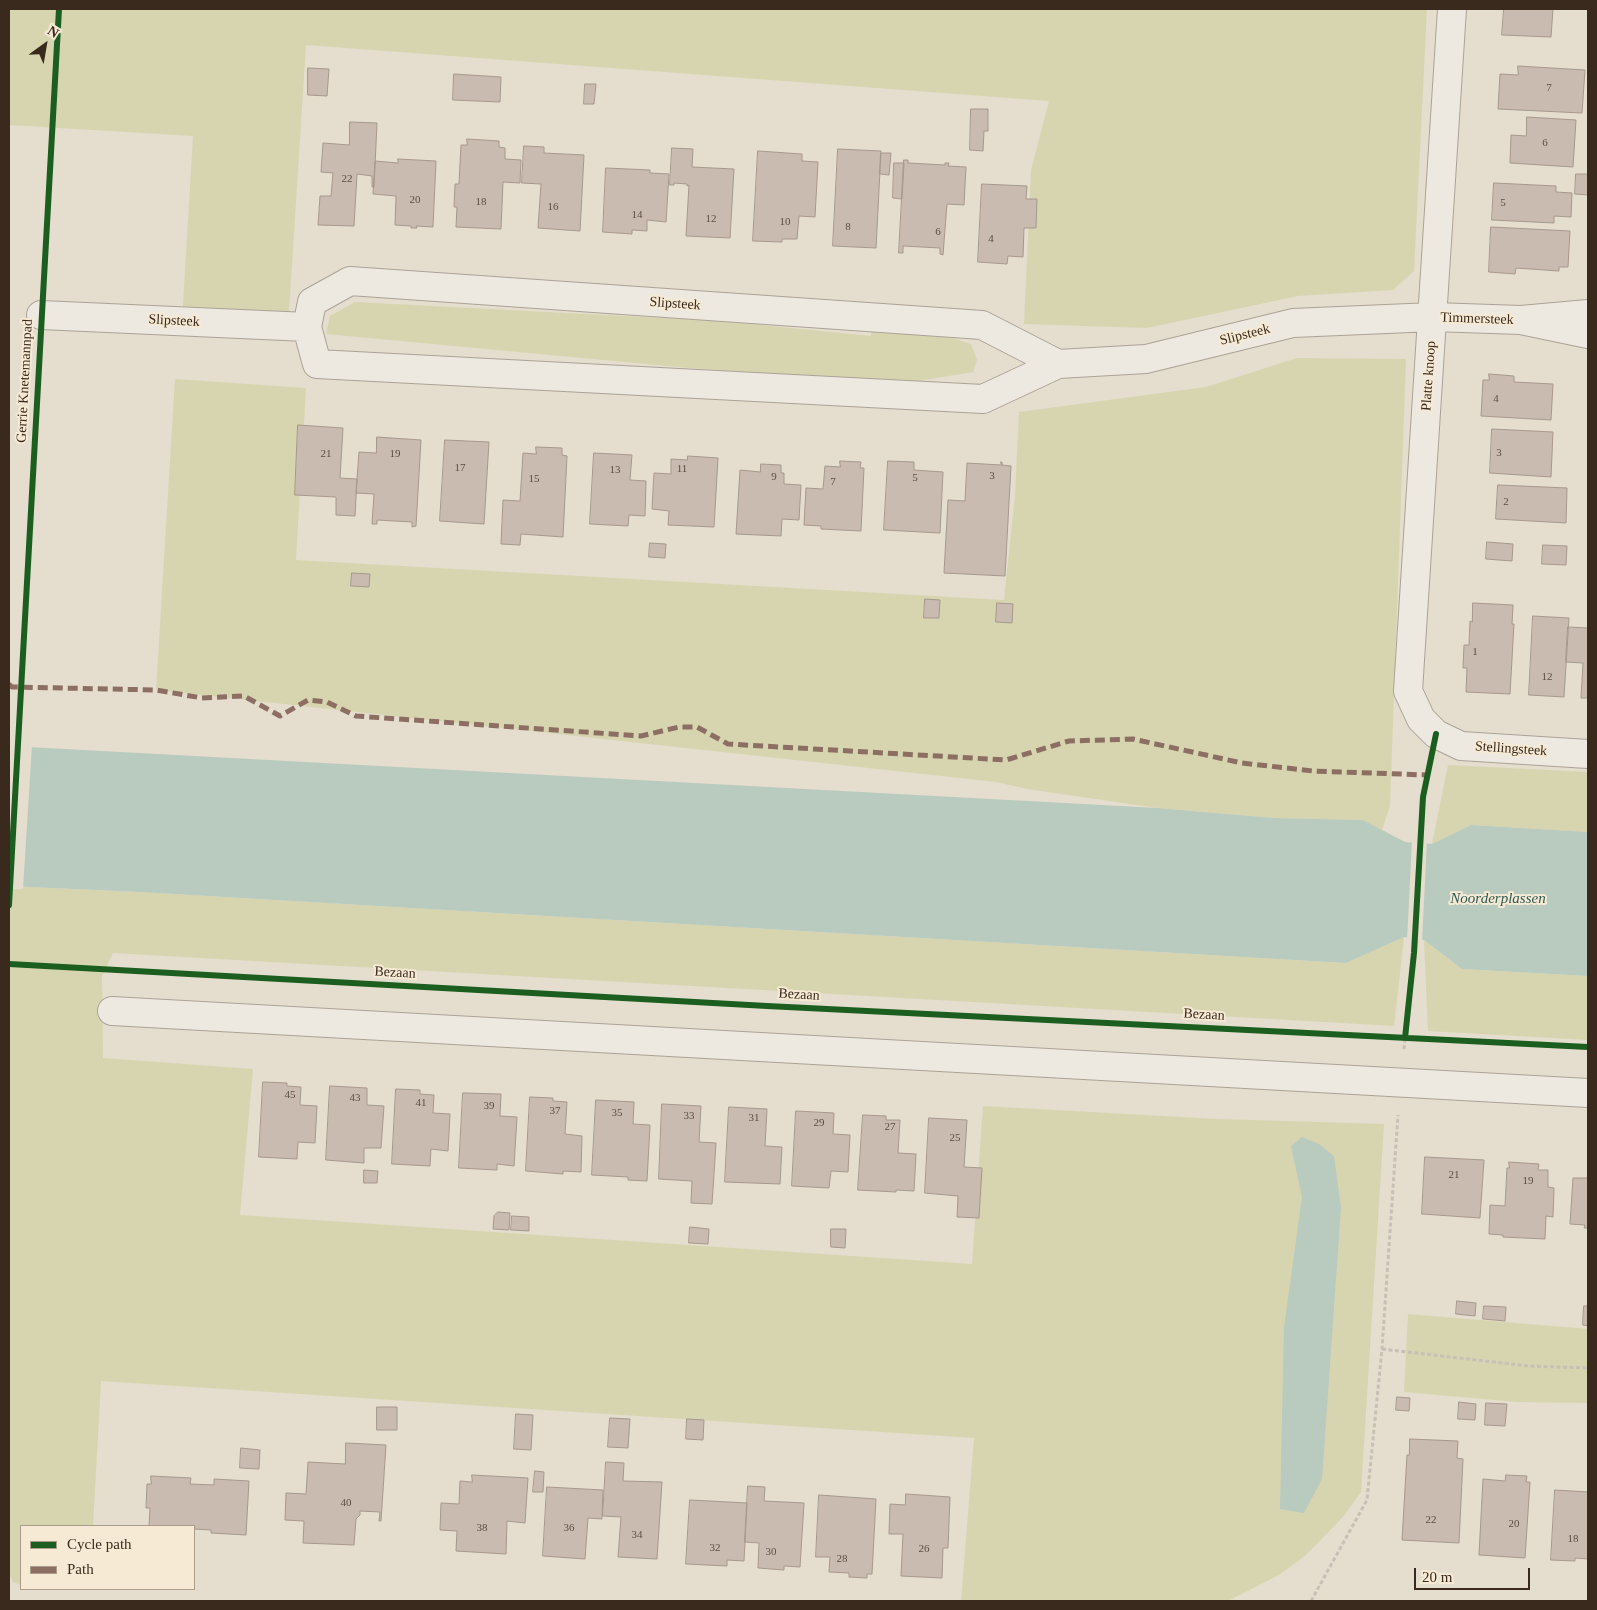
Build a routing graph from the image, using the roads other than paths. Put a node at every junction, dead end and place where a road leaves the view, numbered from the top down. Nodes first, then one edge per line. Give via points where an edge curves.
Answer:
1 (1452, 9) edge
2 (1588, 314) edge
3 (41, 315) dead end
4 (1433, 317) junction
5 (1521, 320) junction
6 (307, 327) junction
7 (1588, 334) edge
8 (1058, 364) junction
9 (1436, 734) joint
10 (1588, 754) edge
11 (112, 1011) dead end
12 (1588, 1093) edge

1 - 4 street, Platte knoop
2 - 5 street, Timmersteek
3 - 6 street, Slipsteek
4 - 5 street, Timmersteek
4 - 8 street, Slipsteek via 1293,323 1146,359
4 - 9 street, Platte knoop via 1408,691 1421,719
5 - 7 street, Timmersteek
6 - 8 street, Slipsteek via 318,364 983,399
6 - 8 street, Slipsteek via 312,302 350,281 982,325
9 - 10 street, Stellingsteek via 1461,746
11 - 12 street

